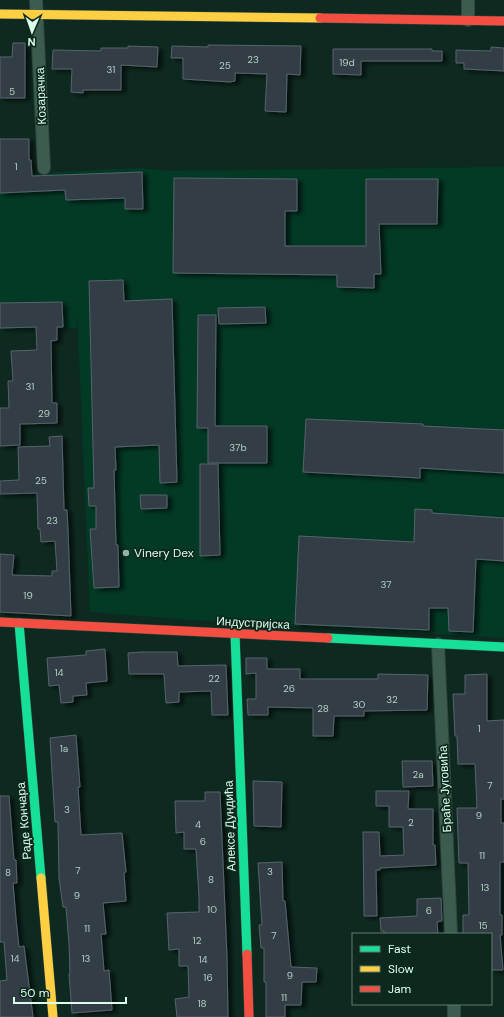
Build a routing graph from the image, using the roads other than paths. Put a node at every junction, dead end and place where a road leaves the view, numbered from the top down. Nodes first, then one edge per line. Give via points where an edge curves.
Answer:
1 (36, 0) edge
2 (468, 0) edge
3 (0, 14) edge
4 (38, 16) junction
5 (468, 20) junction
6 (504, 21) edge
7 (44, 168) dead end
8 (0, 622) edge
9 (19, 623) junction
10 (235, 634) junction
11 (438, 644) junction
12 (504, 647) edge
13 (451, 933) edge
14 (454, 1005) edge
15 (53, 1017) edge
16 (249, 1017) edge
17 (454, 1017) edge

1 - 4 street, Козарачка
2 - 5 street
3 - 4 street
4 - 5 street
4 - 7 street, Козарачка
5 - 6 street
8 - 9 street, Индустријска
9 - 10 street, Индустријска
9 - 15 street, Раде Кончара
10 - 11 street, Индустријска
10 - 16 street, Алексе Дундића
11 - 12 street, Индустријска
11 - 13 street, Браће Југовића
14 - 17 street

